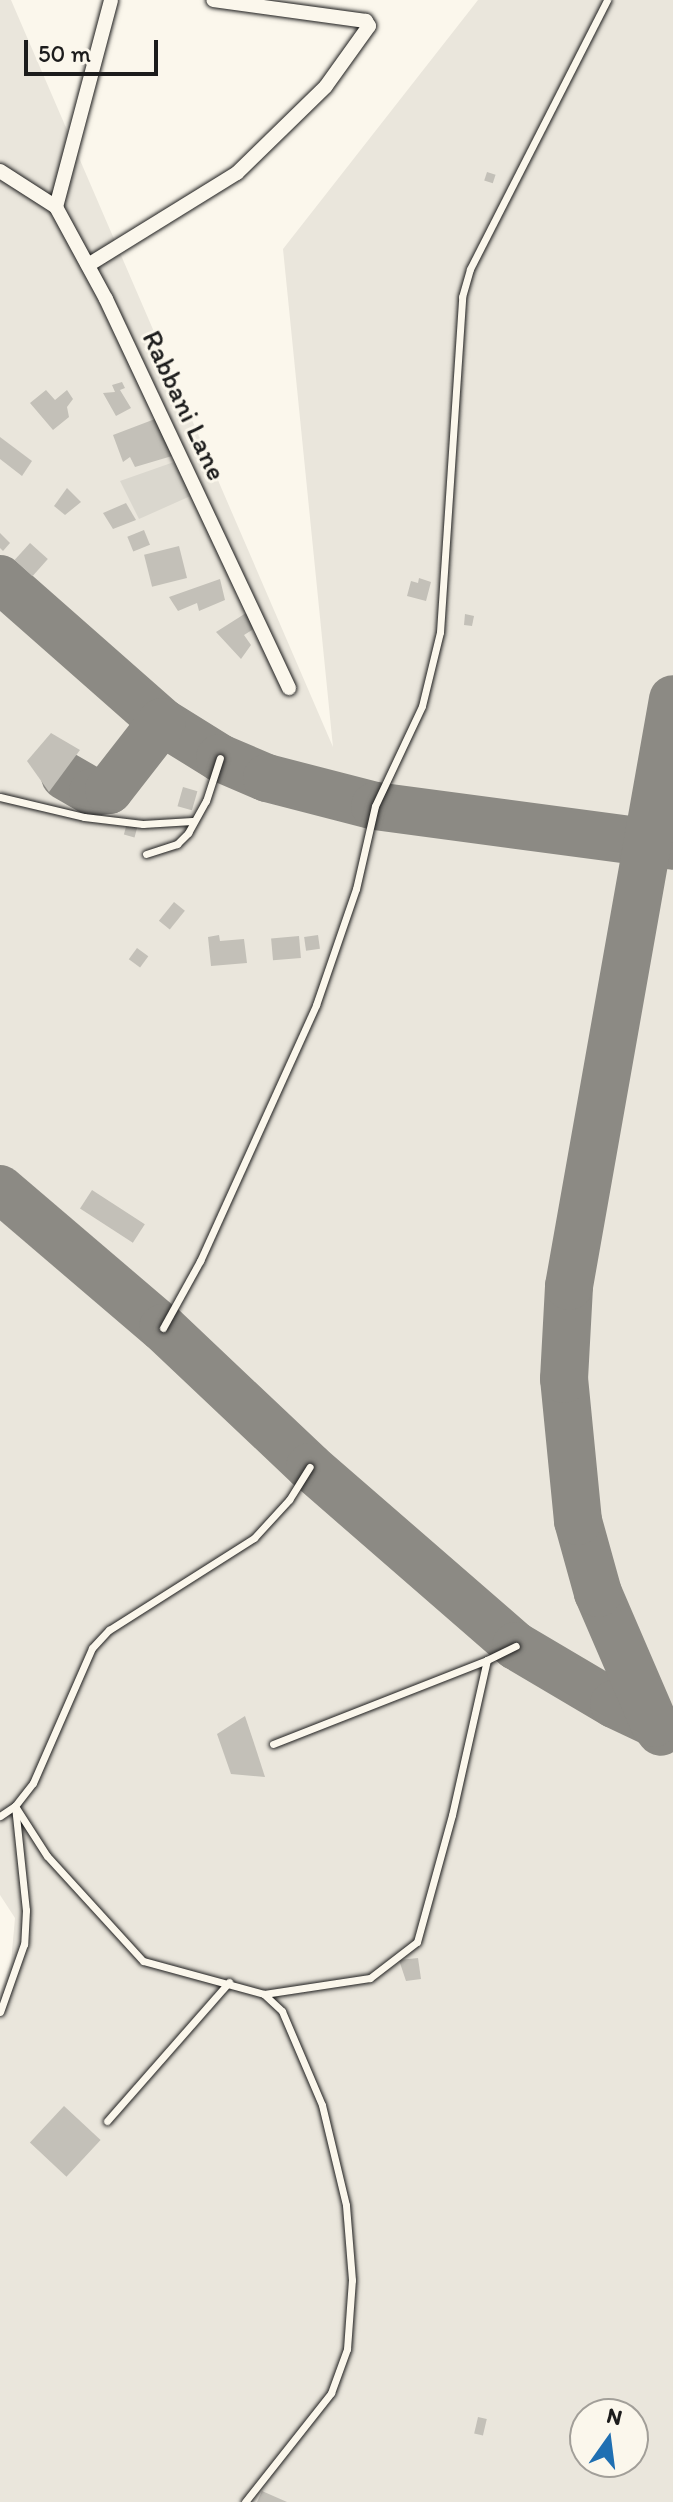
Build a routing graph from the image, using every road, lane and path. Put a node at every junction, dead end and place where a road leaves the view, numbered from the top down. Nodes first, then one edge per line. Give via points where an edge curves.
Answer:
1 (111, 0) edge
2 (213, 0) edge
3 (607, 0) edge
4 (0, 171) edge
5 (56, 207) junction
6 (88, 265) junction
7 (289, 688) dead end
8 (220, 758) dead end
9 (0, 797) edge
10 (192, 821) junction
11 (146, 854) dead end
12 (163, 1328) dead end
13 (310, 1467) dead end
14 (516, 1646) dead end
15 (487, 1660) junction
16 (273, 1744) dead end
17 (15, 1806) junction
18 (0, 1816) edge
19 (229, 1982) junction
20 (264, 1994) junction
21 (0, 2012) edge
22 (107, 2121) dead end
23 (245, 2502) edge

1 - 5 street
2 - 6 street via 366,21 369,26 326,86 237,173
3 - 12 lane via 470,269 462,297 440,632 422,706 375,806 356,889 316,1005 200,1261
4 - 5 street, Rabbani Lane
5 - 6 street, Rabbani Lane
6 - 7 street, Rabbani Lane
8 - 10 lane via 206,801
9 - 10 lane via 84,817 143,824
10 - 11 lane via 177,844
13 - 17 lane via 254,1538 109,1630 92,1648 33,1783
14 - 15 lane
15 - 16 lane
15 - 20 lane via 417,1942 370,1978
17 - 18 lane
17 - 19 lane via 47,1856 131,1952 161,1968
17 - 21 lane via 26,1910 24,1944
19 - 20 lane
19 - 22 lane
20 - 23 lane via 282,2011 322,2105 346,2205 352,2280 347,2349 331,2393

